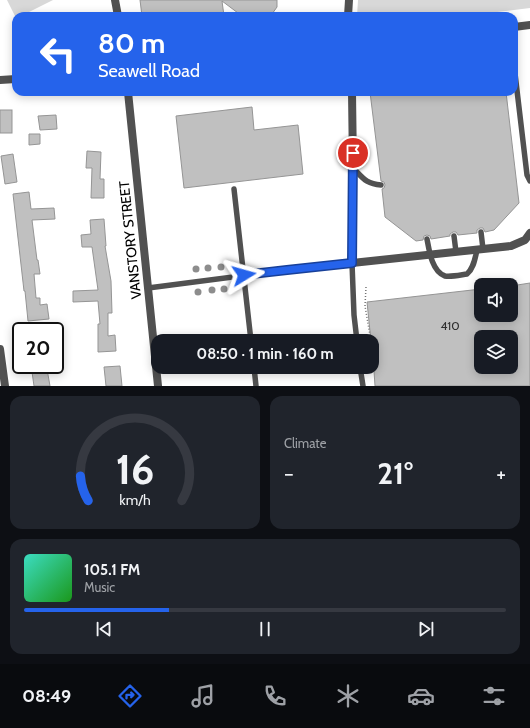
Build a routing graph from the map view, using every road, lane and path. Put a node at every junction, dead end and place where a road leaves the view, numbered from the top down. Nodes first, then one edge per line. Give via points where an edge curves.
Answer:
1 (115, 0) edge
2 (349, 0) edge
3 (117, 12) edge
4 (348, 12) edge
5 (530, 24) edge
6 (518, 26) edge
7 (12, 79) edge
8 (0, 80) edge
9 (128, 96) edge
10 (352, 96) edge
11 (518, 96) edge
12 (353, 168) junction
13 (530, 181) edge
14 (381, 185) dead end
15 (234, 189) dead end
16 (481, 232) dead end
17 (530, 233) edge
18 (454, 236) dead end
19 (428, 239) dead end
20 (480, 249) junction
21 (456, 252) junction
22 (430, 255) junction
23 (352, 263) junction
24 (244, 275) junction
25 (366, 287) dead end
26 (148, 288) junction
27 (250, 334) edge
28 (357, 334) edge
29 (369, 334) edge
30 (0, 349) edge
31 (255, 374) edge
32 (361, 374) edge
33 (5, 386) edge
34 (158, 386) edge
35 (256, 386) edge
36 (363, 386) edge

1 - 3 street
2 - 4 street
5 - 6 street
7 - 8 street
9 - 26 street, VANSTORY STREET
10 - 12 street
11 - 13 lane via 527,175
12 - 14 lane via 371,184
12 - 23 street
15 - 24 lane
16 - 20 lane
17 - 20 street via 525,240 511,246
18 - 21 lane
19 - 22 lane
20 - 21 street
20 - 22 lane via 467,274 442,275 435,268
21 - 22 street
22 - 23 street
23 - 24 lane
23 - 28 lane
24 - 26 lane
24 - 27 lane
25 - 29 path via 365,306
26 - 34 street, VANSTORY STREET
30 - 33 street
31 - 35 lane
32 - 36 lane

